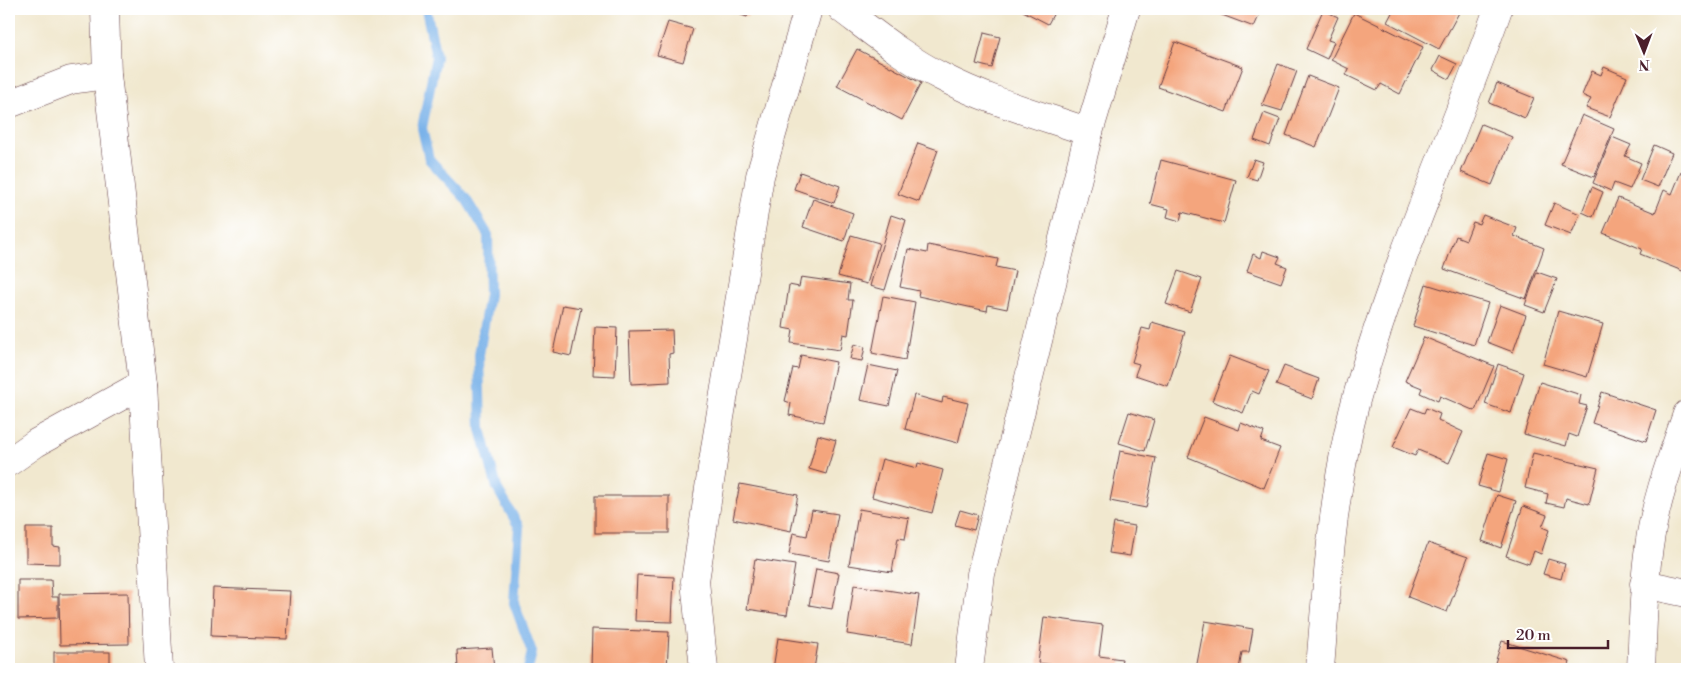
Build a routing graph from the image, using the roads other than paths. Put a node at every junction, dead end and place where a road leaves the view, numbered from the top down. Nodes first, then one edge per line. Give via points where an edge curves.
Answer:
1 (105, 9) edge
2 (808, 9) edge
3 (842, 9) edge
4 (1126, 9) edge
5 (1498, 9) edge
6 (107, 75) junction
7 (9, 104) edge
8 (1088, 132) junction
9 (143, 384) junction
10 (1687, 414) edge
11 (9, 462) edge
12 (1644, 584) junction
13 (1687, 593) edge
14 (159, 669) edge
15 (704, 669) edge
16 (969, 669) edge
17 (1320, 669) edge
18 (1641, 669) edge

1 - 6 street
2 - 15 street via 760,176 718,432 695,581
3 - 8 street via 942,77
4 - 8 street
5 - 17 street via 1386,300 1356,400 1334,512
6 - 7 street via 71,80
6 - 9 street
8 - 16 street via 980,574
9 - 11 street via 36,442
9 - 14 street
10 - 12 street via 1656,512
12 - 13 street
12 - 18 street

